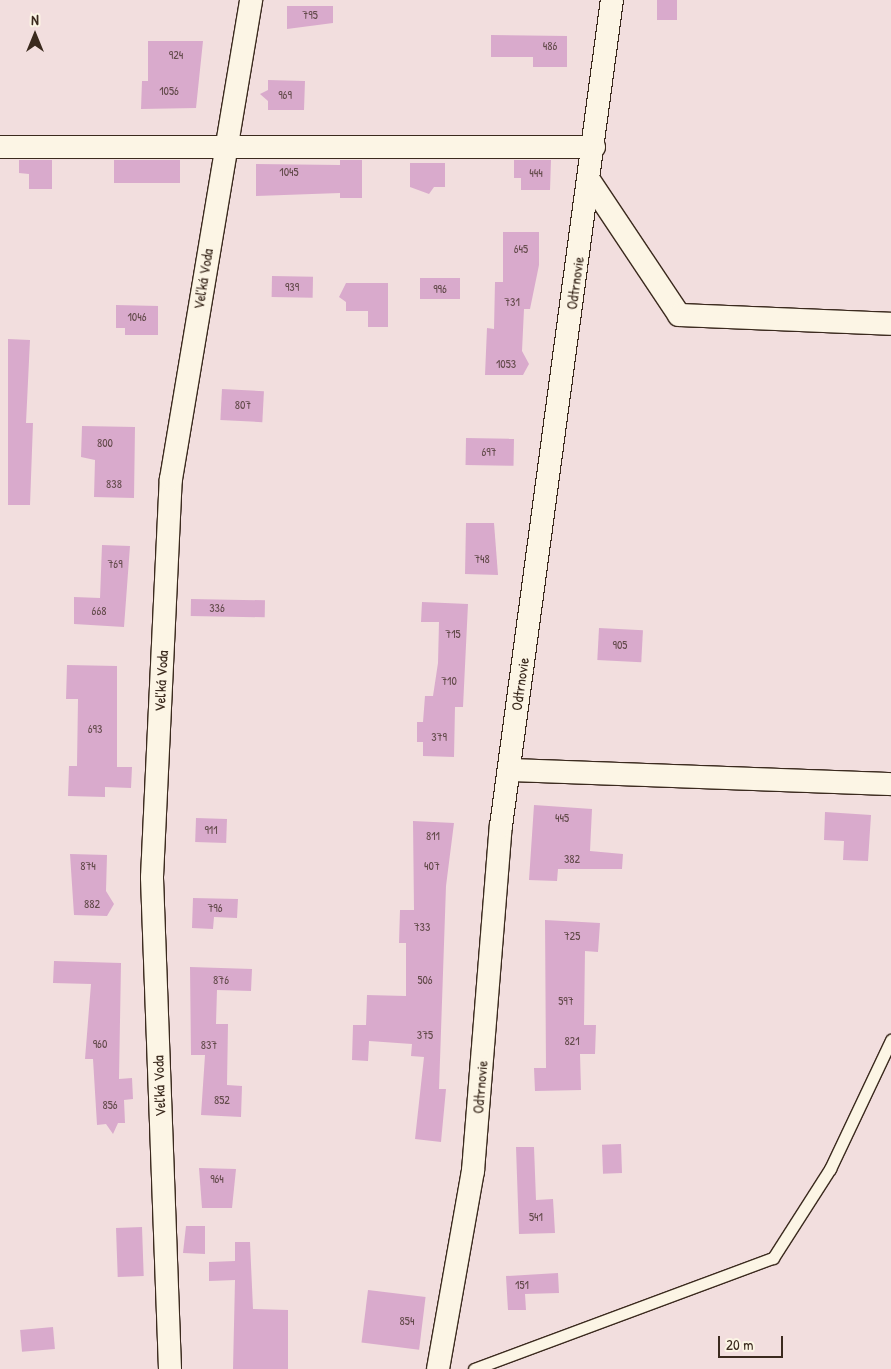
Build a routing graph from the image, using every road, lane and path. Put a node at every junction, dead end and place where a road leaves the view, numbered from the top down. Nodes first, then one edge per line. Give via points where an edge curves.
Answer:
1 (250, 0) edge
2 (612, 0) edge
3 (0, 147) edge
4 (224, 147) junction
5 (594, 147) junction
6 (589, 180) junction
7 (891, 324) edge
8 (509, 770) junction
9 (891, 784) edge
10 (891, 1040) edge
11 (170, 1369) edge
12 (438, 1369) edge
13 (474, 1369) edge

1 - 4 street, Veľká Voda
2 - 5 street, Odtrnovie
3 - 4 street
4 - 5 street
4 - 11 street, Veľká Voda via 171,479 152,877
5 - 6 street, Odtrnovie
6 - 7 street via 679,315
6 - 8 street, Odtrnovie
8 - 9 street
8 - 12 street, Odtrnovie via 473,1171
10 - 13 lane via 830,1169 773,1258

